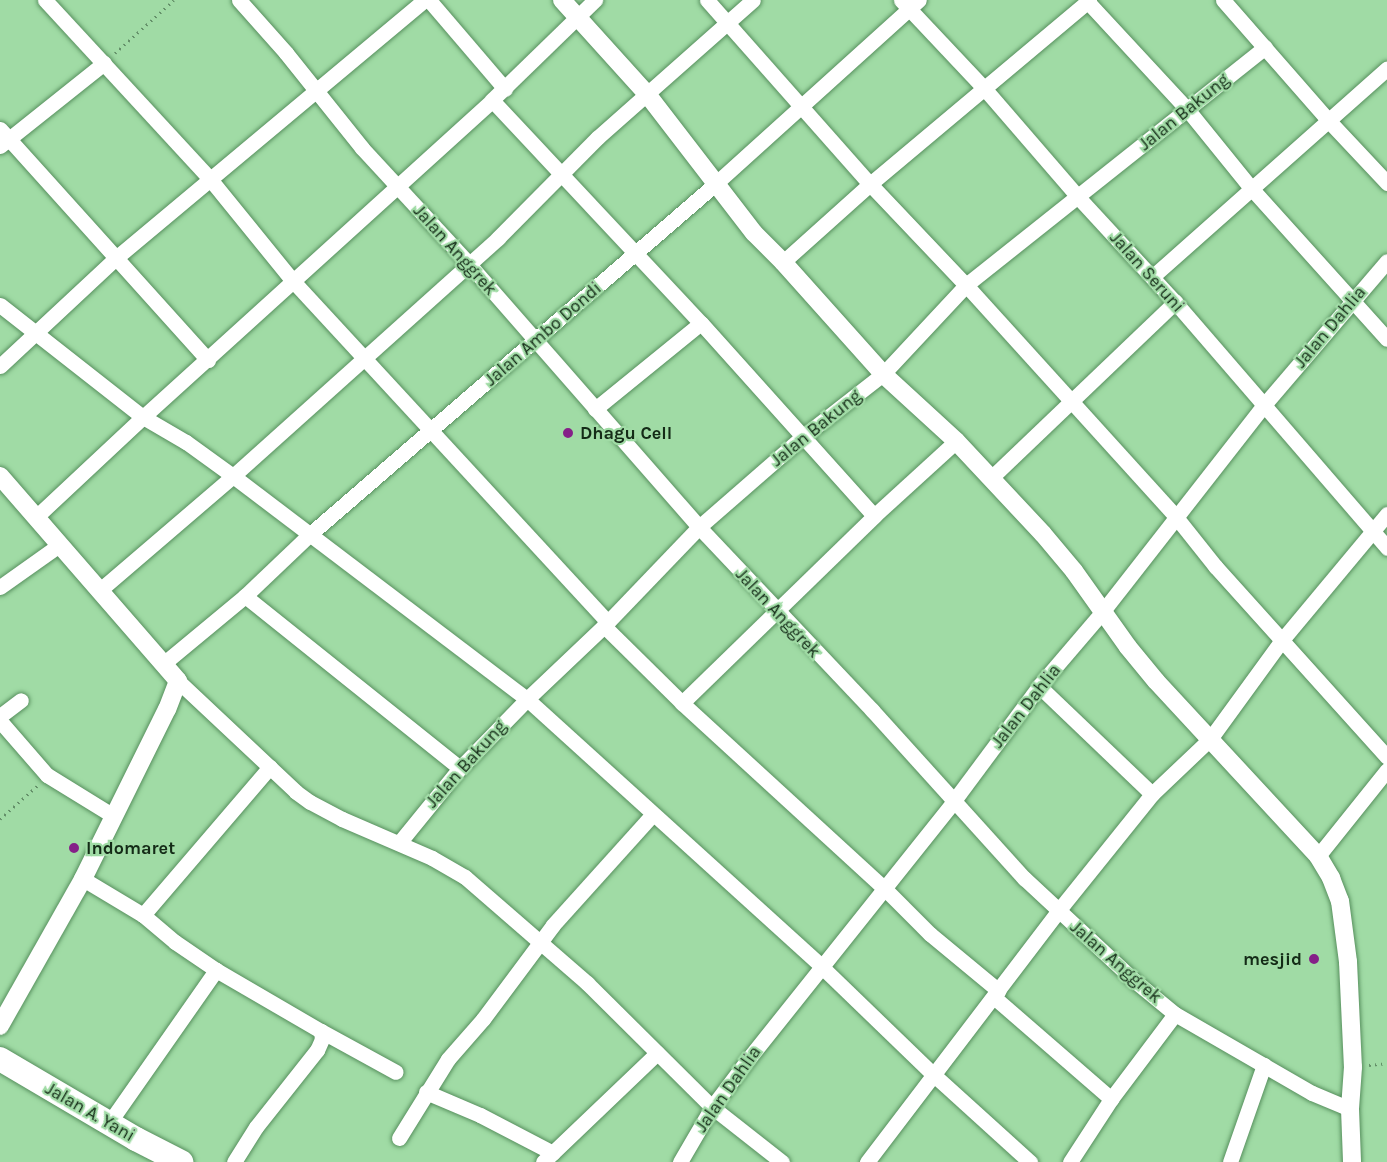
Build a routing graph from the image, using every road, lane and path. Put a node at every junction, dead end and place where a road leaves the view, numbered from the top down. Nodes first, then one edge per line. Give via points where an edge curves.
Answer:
1 (45, 0) edge
2 (174, 0) edge
3 (239, 0) edge
4 (424, 0) edge
5 (429, 0) edge
6 (562, 0) edge
7 (595, 0) edge
8 (707, 0) edge
9 (753, 0) edge
10 (1088, 0) edge
11 (1223, 0) edge
12 (910, 3) edge
13 (578, 17) junction
14 (728, 23) junction
15 (1265, 47) junction
16 (104, 63) junction
17 (1387, 68) edge
18 (984, 88) junction
19 (505, 89) junction
20 (316, 90) junction
21 (647, 94) junction
22 (492, 100) junction
23 (800, 105) junction
24 (1186, 109) junction
25 (1327, 119) junction
26 (3, 138) edge
27 (562, 174) junction
28 (210, 179) junction
29 (1387, 183) edge
30 (870, 184) junction
31 (714, 185) junction
32 (397, 188) junction
33 (1251, 188) junction
34 (1078, 197) junction
35 (636, 253) junction
36 (117, 257) junction
37 (1387, 261) edge
38 (783, 262) junction
39 (468, 263) junction
40 (1152, 277) junction
41 (293, 281) junction
42 (966, 285) junction
43 (1353, 300) junction
44 (1175, 302) junction
45 (0, 305) edge
46 (701, 323) junction
47 (35, 333) junction
48 (1387, 339) edge
49 (535, 340) junction
50 (364, 357) junction
51 (208, 360) junction
52 (0, 366) edge
53 (883, 374) junction
54 (1071, 402) junction
55 (1264, 405) junction
56 (595, 409) junction
57 (143, 417) junction
58 (432, 432) junction
59 (801, 438) junction
60 (956, 441) junction
61 (0, 476) edge
62 (233, 476) junction
63 (991, 478) junction
64 (1387, 514) edge
65 (874, 516) junction
66 (36, 517) junction
67 (1176, 517) junction
68 (699, 527) junction
69 (1372, 532) junction
70 (309, 535) junction
71 (59, 545) junction
72 (1387, 548) edge
73 (0, 587) edge
74 (100, 590) junction
75 (245, 596) junction
76 (776, 610) junction
77 (1103, 611) junction
78 (606, 624) junction
79 (1282, 640) junction
80 (164, 664) junction
81 (177, 681) junction
82 (1039, 686) junction
83 (527, 699) junction
84 (21, 700) dead end
85 (682, 704) junction
86 (0, 716) edge
87 (0, 720) edge
88 (1210, 738) junction
89 (1387, 757) edge
90 (270, 767) junction
91 (460, 768) junction
92 (1387, 770) edge
93 (47, 776) junction
94 (1152, 795) junction
95 (953, 802) junction
96 (112, 815) junction
97 (652, 815) junction
98 (0, 819) edge
99 (399, 843) junction
100 (1318, 856) junction
101 (83, 879) junction
102 (884, 888) junction
103 (1058, 911) junction
104 (143, 915) junction
105 (540, 942) junction
106 (821, 966) junction
107 (216, 970) junction
108 (997, 995) junction
109 (1176, 1014) junction
110 (0, 1026) edge
111 (321, 1031) junction
112 (657, 1053) junction
113 (0, 1059) edge
114 (1264, 1065) junction
115 (396, 1072) dead end
116 (934, 1075) junction
117 (426, 1092) junction
118 (1111, 1100) junction
119 (712, 1107) junction
120 (1350, 1109) junction
121 (109, 1123) junction
122 (399, 1138) dead end
123 (548, 1157) edge
124 (181, 1162) edge
125 (234, 1162) edge
126 (680, 1162) edge
127 (782, 1162) edge
128 (867, 1162) edge
129 (1030, 1162) edge
130 (1070, 1162) edge
131 (1230, 1162) edge
132 (1352, 1162) edge

1 - 16 street
2 - 16 path
3 - 20 street, Jalan Anggrek
4 - 20 street
5 - 19 street
6 - 13 street
7 - 13 street
8 - 14 street
9 - 14 street
10 - 18 street
10 - 24 street
11 - 15 street
12 - 18 street, Jalan Seruni
12 - 23 street, Jalan Ambo Dondi
13 - 19 street
13 - 21 street
14 - 21 street
14 - 23 street
15 - 24 street, Jalan Bakung
15 - 25 street
16 - 26 street
16 - 28 street
17 - 25 street
18 - 30 street
18 - 34 street, Jalan Seruni
19 - 22 street
20 - 28 street
20 - 32 street, Jalan Anggrek
21 - 27 street
21 - 31 street
22 - 27 street
22 - 32 street
23 - 30 street
23 - 31 street, Jalan Ambo Dondi
24 - 33 street
24 - 34 street, Jalan Bakung
25 - 29 street
25 - 33 street
26 - 36 street
27 - 35 street
27 - 39 street
28 - 36 street
28 - 41 street
30 - 38 street
30 - 42 street
31 - 35 street, Jalan Ambo Dondi
31 - 38 street
32 - 39 street, Jalan Anggrek
32 - 41 street
33 - 40 street
33 - 43 street
34 - 40 street, Jalan Seruni
34 - 42 street, Jalan Bakung
35 - 46 street
35 - 49 street, Jalan Ambo Dondi
36 - 47 street
36 - 51 street
37 - 43 street, Jalan Dahlia
38 - 53 street
39 - 49 street, Jalan Anggrek
39 - 50 street
40 - 44 street, Jalan Seruni
41 - 50 street
41 - 51 street
42 - 53 street, Jalan Bakung
42 - 54 street
43 - 48 street
43 - 55 street, Jalan Dahlia
44 - 54 street
44 - 55 street, Jalan Seruni
45 - 47 street
46 - 56 street
46 - 59 street
47 - 52 street
47 - 57 street
49 - 56 street, Jalan Anggrek
49 - 58 street, Jalan Ambo Dondi
50 - 58 street
50 - 62 street
51 - 57 street
53 - 59 street, Jalan Bakung
53 - 60 street
54 - 63 street
54 - 67 street
55 - 67 street, Jalan Dahlia
55 - 69 street, Jalan Seruni
56 - 68 street, Jalan Anggrek
57 - 62 street
57 - 66 street
58 - 70 street, Jalan Ambo Dondi
58 - 78 street
59 - 65 street
59 - 68 street, Jalan Bakung
60 - 63 street
60 - 65 street
61 - 66 street
62 - 70 street
62 - 74 street
63 - 77 street via 1074,571
64 - 69 street
65 - 76 street
66 - 71 street
67 - 77 street, Jalan Dahlia
67 - 79 street
68 - 76 street, Jalan Anggrek
68 - 78 street, Jalan Bakung
69 - 72 street, Jalan Seruni
69 - 79 street
70 - 75 street, Jalan Ambo Dondi
70 - 83 street
71 - 73 street
71 - 74 street
74 - 80 street
75 - 80 street, Jalan Ambo Dondi
75 - 91 street
76 - 85 street
76 - 95 street, Jalan Anggrek
77 - 82 street, Jalan Dahlia
77 - 88 street via 1156,681
78 - 83 street, Jalan Bakung
78 - 85 street
79 - 88 street
79 - 89 street
80 - 81 street
81 - 90 street
81 - 96 street
82 - 94 street
82 - 95 street, Jalan Dahlia
83 - 91 street, Jalan Bakung
83 - 97 street
84 - 86 street
85 - 102 street
87 - 93 street
88 - 94 street
88 - 100 street
90 - 99 street via 296,792 327,812
90 - 104 street
91 - 99 street, Jalan Bakung
92 - 100 street
93 - 96 street
93 - 98 path
94 - 103 street
95 - 102 street, Jalan Dahlia
95 - 103 street, Jalan Anggrek
96 - 101 street
97 - 105 street
97 - 106 street
99 - 105 street via 465,877
100 - 120 street via 1337,893 1344,925 1351,1004
101 - 104 street
101 - 110 street
102 - 106 street, Jalan Dahlia
102 - 108 street
103 - 108 street
103 - 109 street, Jalan Anggrek
104 - 107 street
105 - 112 street
105 - 117 street
106 - 116 street
106 - 119 street, Jalan Dahlia
107 - 111 street
107 - 121 street
108 - 116 street
108 - 118 street
109 - 114 street, Jalan Anggrek
109 - 118 street
111 - 115 street
111 - 125 street via 317,1050 256,1127
112 - 119 street
112 - 123 street
113 - 121 highway, Jalan A. Yani
114 - 120 street, Jalan Anggrek via 1312,1093
114 - 131 street
116 - 128 street
116 - 129 street
117 - 122 street
117 - 123 street via 480,1115
118 - 130 street
119 - 126 street, Jalan Dahlia
119 - 127 street
120 - 132 street
121 - 124 highway, Jalan A. Yani

